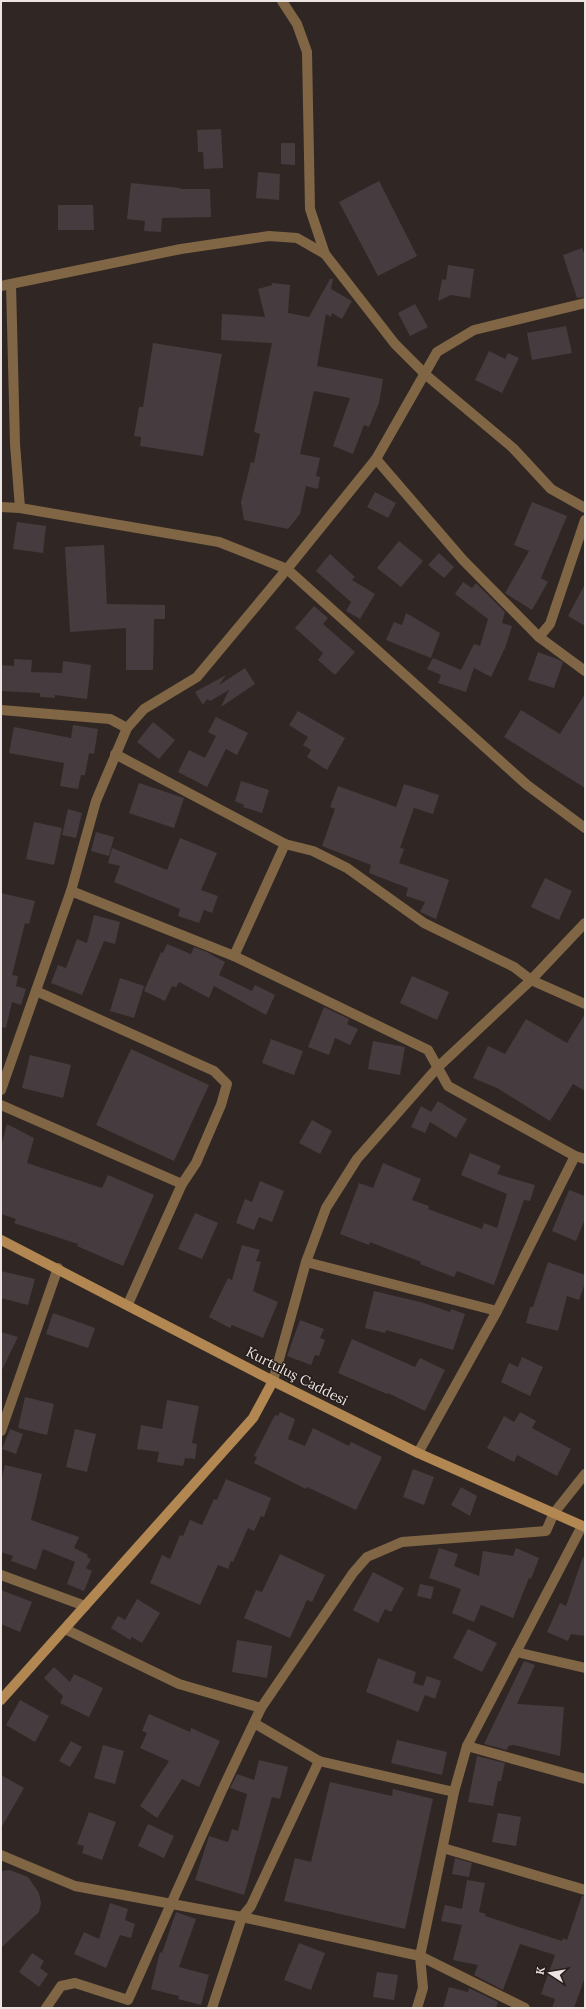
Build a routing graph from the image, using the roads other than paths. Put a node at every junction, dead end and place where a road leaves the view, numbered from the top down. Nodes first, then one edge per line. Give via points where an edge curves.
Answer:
1 (282, 1) edge
2 (325, 254) junction
3 (12, 284) junction
4 (1, 286) edge
5 (585, 302) edge
6 (426, 375) junction
7 (376, 460) junction
8 (1, 507) edge
9 (20, 508) junction
10 (585, 508) edge
11 (585, 520) edge
12 (287, 569) junction
13 (539, 637) junction
14 (585, 671) edge
15 (1, 710) edge
16 (127, 728) junction
17 (115, 754) junction
18 (585, 828) edge
19 (285, 844) junction
20 (71, 892) junction
21 (585, 924) edge
22 (234, 956) junction
23 (531, 980) junction
24 (36, 991) junction
25 (585, 1004) edge
26 (438, 1067) junction
27 (1, 1090) edge
28 (1, 1105) edge
29 (580, 1158) edge
30 (182, 1184) junction
31 (1, 1240) edge
32 (306, 1262) junction
33 (58, 1268) junction
34 (128, 1304) junction
35 (497, 1311) junction
36 (273, 1381) junction
37 (1, 1431) edge
38 (418, 1452) junction
39 (585, 1474) edge
40 (554, 1513) junction
41 (584, 1527) edge
42 (1, 1575) edge
43 (85, 1606) junction
44 (64, 1629) junction
45 (516, 1652) junction
46 (585, 1668) edge
47 (1, 1700) edge
48 (261, 1708) junction
49 (254, 1723) junction
50 (467, 1746) junction
51 (319, 1761) junction
52 (585, 1779) edge
53 (454, 1792) junction
54 (443, 1848) junction
55 (1, 1855) edge
56 (585, 1890) edge
57 (171, 1904) junction
58 (242, 1917) junction
59 (420, 1956) junction
60 (46, 2008) edge
61 (212, 2008) edge
62 (417, 2008) edge
63 (524, 2008) edge

1 - 2 street via 297,24 308,52 310,209
2 - 3 street via 297,238 269,236 181,249
2 - 6 street via 395,344
3 - 4 street
3 - 9 street via 15,444
5 - 6 street via 474,330 438,352
6 - 7 street
6 - 10 street via 513,448 551,489
7 - 12 street
7 - 13 street via 463,560
8 - 9 street
9 - 12 street via 219,542
11 - 13 street via 550,624
12 - 16 street via 197,677 144,709
12 - 18 street via 527,785
13 - 14 street
15 - 16 street via 110,719
16 - 17 street
17 - 19 street
17 - 20 street via 96,800
19 - 22 street
19 - 23 street via 313,851 347,868 424,923 514,967
20 - 22 street
20 - 24 street
21 - 23 street
22 - 26 street via 428,1050
23 - 25 street
23 - 26 street
24 - 27 street
24 - 30 street via 214,1071 227,1084 221,1105 196,1163
26 - 29 street via 448,1086
26 - 32 street via 356,1159 326,1208
28 - 30 street
29 - 35 street
30 - 34 street
31 - 33 main road, Kurtuluş Caddesi
32 - 35 street
32 - 36 street
33 - 34 main road, Kurtuluş Caddesi
33 - 37 street
34 - 36 main road, Kurtuluş Caddesi
35 - 38 street
36 - 38 main road, Kurtuluş Caddesi
36 - 43 main road via 253,1418
38 - 40 main road, Kurtuluş Caddesi
39 - 40 street
40 - 41 main road, Kurtuluş Caddesi
40 - 48 street via 546,1531 402,1542 367,1557 353,1573
41 - 45 street
42 - 43 street
43 - 44 main road
44 - 47 main road
44 - 48 street via 179,1684
45 - 46 street
45 - 50 street
48 - 49 street
49 - 51 street
49 - 57 street
50 - 52 street
50 - 53 street
51 - 53 street
51 - 58 street via 251,1906
53 - 54 street
54 - 56 street
54 - 59 street
55 - 57 street via 75,1886
57 - 58 street
57 - 60 street via 128,2000 75,1983 61,1986
58 - 59 street
58 - 61 street
59 - 62 street via 423,1988
59 - 63 street

